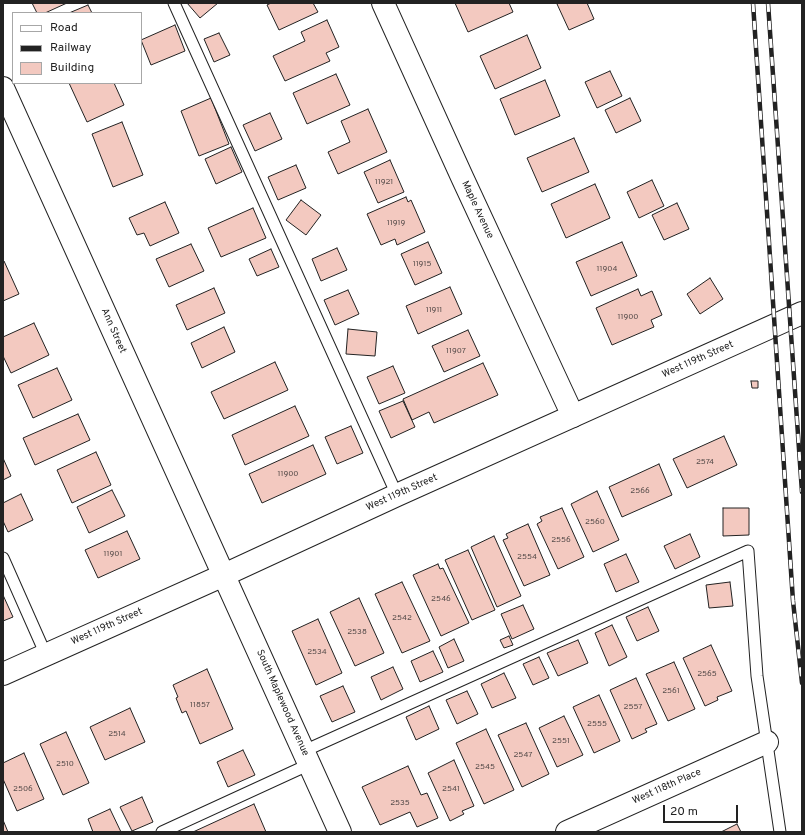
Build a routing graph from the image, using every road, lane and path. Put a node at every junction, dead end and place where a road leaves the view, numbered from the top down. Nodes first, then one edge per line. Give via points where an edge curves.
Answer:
1 (174, 3) edge
2 (383, 3) edge
3 (3, 88) edge
4 (802, 313) edge
5 (573, 416) junction
6 (397, 495) junction
7 (3, 558) edge
8 (224, 575) junction
9 (46, 655) junction
10 (3, 674) edge
11 (767, 742) junction
12 (307, 758) junction
13 (162, 832) edge
14 (340, 832) edge
15 (567, 832) edge
16 (780, 832) edge

1 - 6 lane
2 - 5 street, Maple Avenue
3 - 8 street, Ann Street
4 - 5 street, West 119th Street
5 - 6 street, West 119th Street
6 - 8 street, West 119th Street
7 - 9 lane
8 - 9 street, West 119th Street
8 - 12 street, South Maplewood Avenue
9 - 10 street, West 119th Street
11 - 12 lane via 757,676 748,551
11 - 15 street, West 118th Place
11 - 16 lane
12 - 13 lane
12 - 14 street, South Maplewood Avenue

